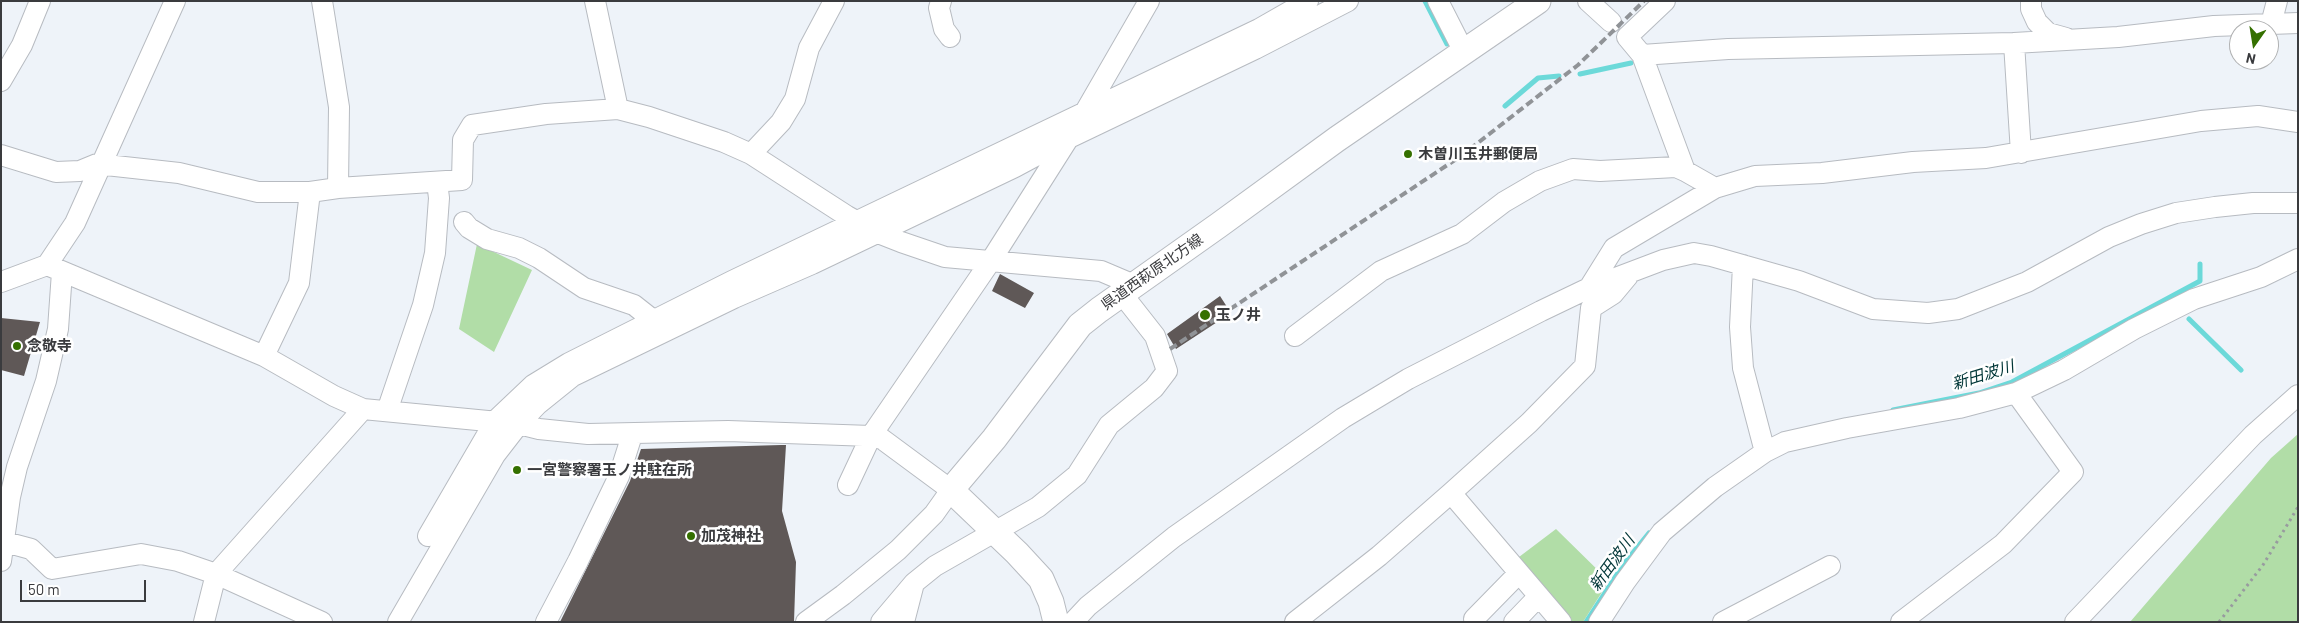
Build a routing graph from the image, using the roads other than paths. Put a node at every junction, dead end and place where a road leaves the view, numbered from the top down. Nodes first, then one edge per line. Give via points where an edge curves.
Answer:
1 (40, 1) edge
2 (176, 1) edge
3 (322, 1) edge
4 (595, 1) edge
5 (834, 1) edge
6 (941, 1) edge
7 (1149, 1) edge
8 (1308, 1) edge
9 (1348, 1) edge
10 (1438, 1) edge
11 (1538, 1) edge
12 (1588, 1) edge
13 (1665, 1) edge
14 (2031, 1) edge
15 (2277, 1) edge
16 (2272, 20) edge
17 (1611, 22) dead end
18 (2298, 23) edge
19 (2279, 24) edge
20 (2229, 25) edge
21 (950, 37) dead end
22 (2068, 39) junction
23 (2014, 43) junction
24 (1464, 52) junction
25 (1642, 55) junction
26 (1, 81) edge
27 (618, 109) junction
28 (1085, 112) junction
29 (2298, 122) edge
30 (1069, 138) junction
31 (2021, 153) junction
32 (751, 154) junction
33 (1, 155) edge
34 (102, 165) junction
35 (1685, 171) junction
36 (437, 182) junction
37 (338, 188) junction
38 (1715, 188) junction
39 (310, 192) junction
40 (2298, 203) edge
41 (464, 222) dead end
42 (858, 222) junction
43 (878, 233) junction
44 (2298, 259) edge
45 (990, 262) junction
46 (1742, 265) junction
47 (54, 269) junction
48 (1629, 274) junction
49 (1, 282) edge
50 (1589, 288) junction
51 (1128, 289) junction
52 (653, 320) junction
53 (1295, 336) dead end
54 (264, 356) junction
55 (2016, 393) junction
56 (2298, 395) edge
57 (363, 409) junction
58 (387, 411) junction
59 (495, 422) junction
60 (519, 424) junction
61 (632, 435) junction
62 (871, 436) junction
63 (1765, 452) junction
64 (848, 485) dead end
65 (951, 490) junction
66 (1451, 493) junction
67 (995, 532) junction
68 (428, 536) dead end
69 (2, 541) edge
70 (1, 561) edge
71 (1830, 566) dead end
72 (1519, 573) junction
73 (216, 574) junction
74 (914, 583) junction
75 (1539, 596) junction
76 (1474, 619) dead end
77 (204, 622) edge
78 (322, 622) edge
79 (398, 622) edge
80 (546, 622) edge
81 (806, 622) edge
82 (881, 622) edge
83 (904, 622) edge
84 (1056, 622) edge
85 (1073, 622) edge
86 (1294, 622) edge
87 (1514, 622) edge
88 (1561, 622) edge
89 (1599, 622) edge
90 (1723, 622) edge
91 (1901, 622) edge
92 (2075, 622) edge

1 - 26 street via 22,45
2 - 34 street
3 - 37 street via 339,107
4 - 27 street
5 - 32 street via 810,48 794,99 782,122
6 - 21 street via 944,29
7 - 28 street
8 - 28 street via 1259,30
9 - 30 street via 1256,49
10 - 24 street
11 - 24 main road, 県道西萩原北方線
12 - 17 street
13 - 25 street via 1627,37
14 - 22 street via 2036,22 2048,33
15 - 16 street
18 - 19 street
20 - 22 street
22 - 23 street
23 - 25 street via 1728,48
23 - 31 street
24 - 51 main road, 県道西萩原北方線
25 - 35 street
27 - 32 street via 724,142
27 - 36 street via 546,114 472,125 463,140 462,180
28 - 30 street
28 - 42 street
29 - 31 street via 2258,116 2201,121
30 - 43 street
30 - 45 street
31 - 38 street via 1822,173 1755,176
32 - 42 street
33 - 34 street via 56,172 80,171
34 - 39 street via 179,173 258,192
34 - 47 street
35 - 38 street
35 - 53 street via 1676,167 1609,171 1572,169 1540,181 1504,202 1462,234 1381,271
36 - 37 street
36 - 58 street via 439,198 434,254 423,305
37 - 39 street
38 - 50 street via 1614,248
39 - 54 street via 299,282
40 - 46 street via 2254,203 2167,216 2109,237 2027,282 1958,309 1928,313 1873,309 1799,281
41 - 52 street via 487,239 519,248 539,258 584,288 634,305
42 - 43 street
42 - 52 street
43 - 45 street via 945,256
43 - 60 street via 573,376
44 - 55 street via 2262,277 2194,299
45 - 51 street via 1101,271
45 - 62 street
46 - 48 street via 1694,253 1663,260
46 - 63 street via 1740,327 1743,368
47 - 49 street
47 - 54 street
47 - 69 street via 58,329 46,381 15,475
48 - 50 street
48 - 66 street via 1613,294 1591,308 1585,366
50 - 85 street via 1408,379 1343,418 1174,537 1100,596
51 - 65 main road, 県道西萩原北方線 via 1080,325
51 - 67 street via 1155,336 1167,371 1154,388 1110,426 1077,475 1038,507
52 - 59 street via 533,385
54 - 57 street
55 - 63 street via 1959,408 1794,440
55 - 91 street via 2073,472 2003,544
56 - 92 street via 2253,435
57 - 58 street
57 - 73 street
58 - 59 street
59 - 60 street
59 - 68 street
60 - 61 street via 588,434
60 - 79 street via 496,455
61 - 62 street via 728,431
61 - 80 street via 614,484
62 - 64 street
62 - 65 street via 882,439
63 - 89 street via 1662,532
65 - 67 main road
65 - 81 street via 934,514 898,550
66 - 72 street
66 - 86 street via 1379,556
67 - 74 street via 935,566
67 - 84 main road via 1040,579
69 - 70 street
69 - 73 street via 31,549 52,569 141,554
71 - 90 street
72 - 75 street
72 - 76 street
73 - 77 street
73 - 78 street
74 - 82 street
74 - 83 street
75 - 87 street
75 - 88 street

